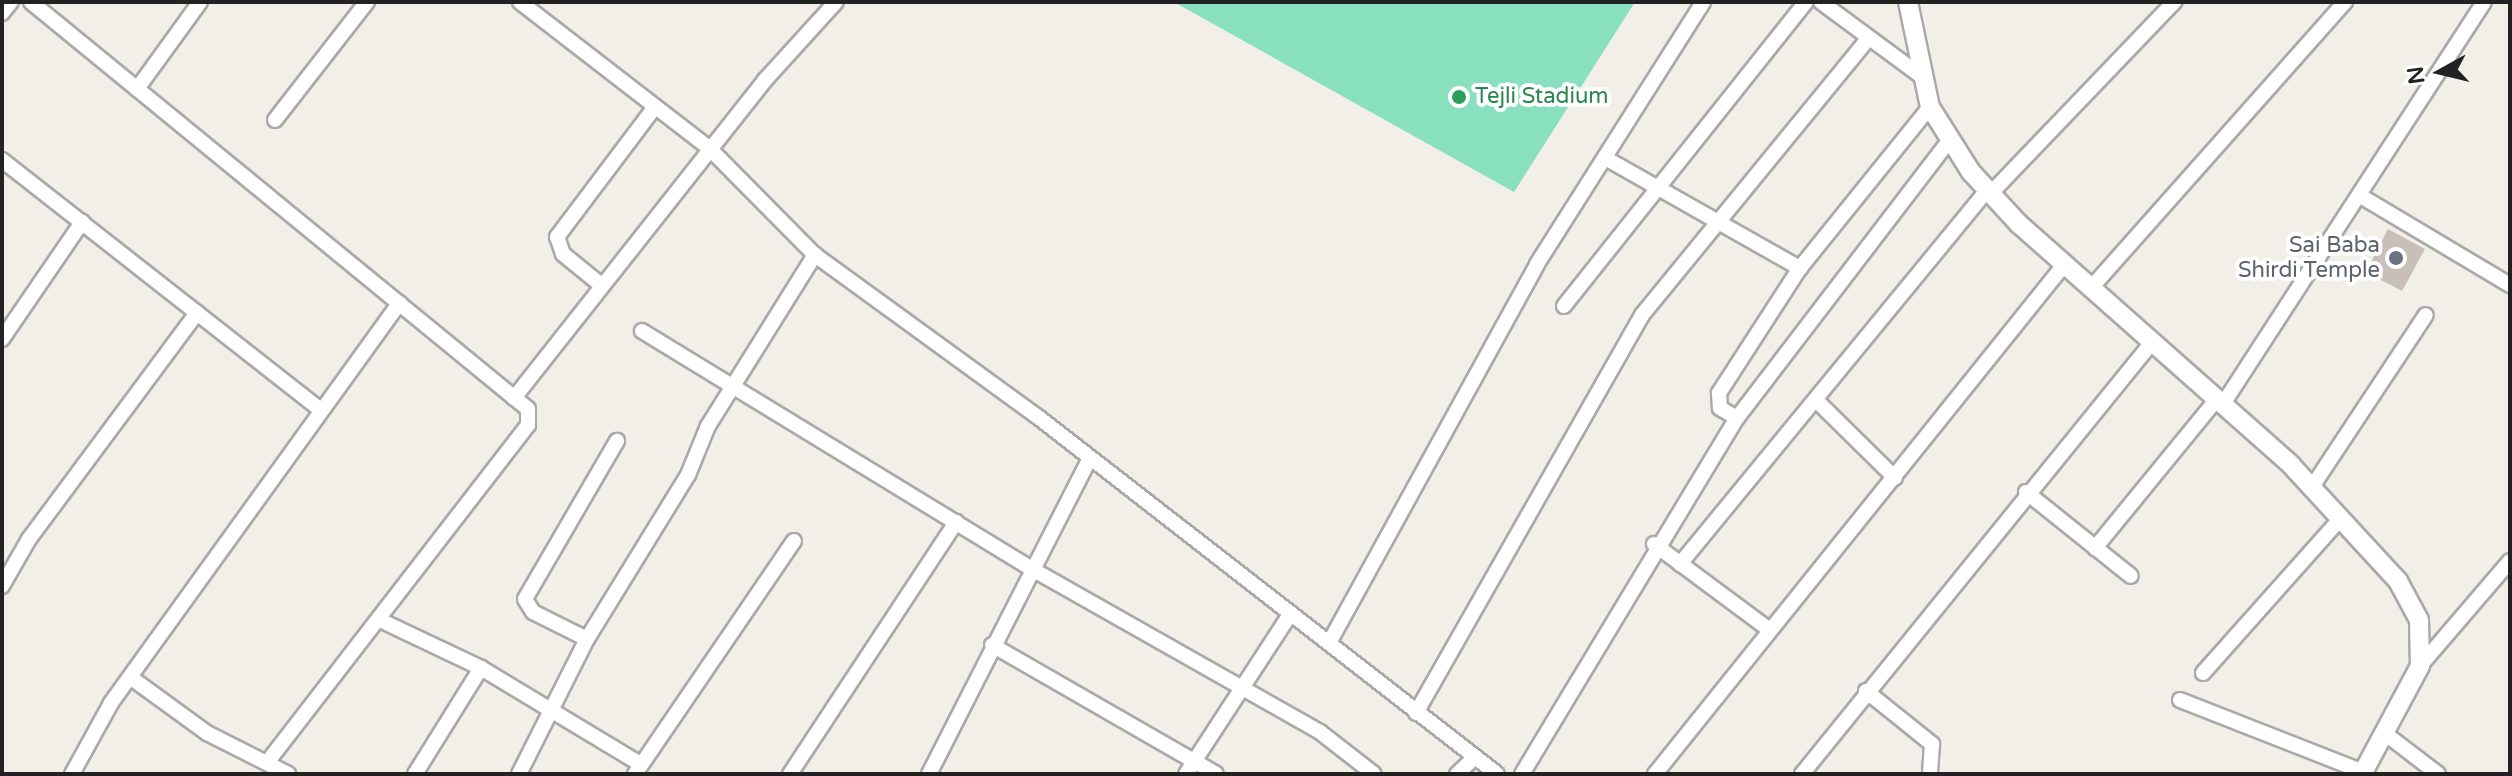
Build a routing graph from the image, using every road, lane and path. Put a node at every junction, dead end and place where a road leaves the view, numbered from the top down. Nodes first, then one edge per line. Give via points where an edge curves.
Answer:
1 (11, 2) edge
2 (31, 2) edge
3 (200, 2) edge
4 (367, 2) edge
5 (520, 2) edge
6 (836, 2) edge
7 (1703, 2) edge
8 (1806, 2) edge
9 (1821, 2) edge
10 (1908, 2) edge
11 (2174, 2) edge
12 (2345, 2) edge
13 (2484, 2) edge
14 (2, 13) edge
15 (1869, 38) junction
16 (1921, 76) junction
17 (137, 89) junction
18 (655, 107) junction
19 (1930, 107) junction
20 (275, 120) dead end
21 (1950, 139) junction
22 (710, 149) junction
23 (1607, 159) junction
24 (2, 160) edge
25 (1654, 186) junction
26 (1989, 192) junction
27 (2359, 195) junction
28 (82, 222) junction
29 (1718, 222) junction
30 (815, 255) junction
31 (2064, 265) junction
32 (1800, 268) junction
33 (601, 285) junction
34 (2510, 285) edge
35 (2091, 288) junction
36 (399, 303) junction
37 (1564, 306) dead end
38 (197, 313) junction
39 (2426, 315) dead end
40 (642, 331) dead end
41 (2, 339) edge
42 (2153, 341) junction
43 (734, 384) junction
44 (514, 398) junction
45 (1818, 402) junction
46 (2220, 402) junction
47 (321, 410) junction
48 (1737, 418) junction
49 (617, 441) dead end
50 (1090, 458) junction
51 (1895, 478) junction
52 (2312, 487) junction
53 (2026, 492) junction
54 (2341, 518) junction
55 (956, 522) junction
56 (794, 541) dead end
57 (1654, 544) junction
58 (2095, 548) junction
59 (2510, 561) edge
60 (1680, 564) junction
61 (1032, 569) junction
62 (2131, 576) dead end
63 (2, 586) edge
64 (1291, 613) junction
65 (382, 621) junction
66 (1770, 630) junction
67 (587, 639) junction
68 (1329, 643) junction
69 (992, 645) junction
70 (2420, 666) junction
71 (481, 668) junction
72 (2203, 673) dead end
73 (130, 677) junction
74 (1243, 686) junction
75 (1866, 691) junction
76 (2180, 700) dead end
77 (553, 713) junction
78 (1416, 713) junction
79 (2387, 735) junction
80 (1475, 757) junction
81 (268, 762) junction
82 (1190, 768) edge
83 (638, 769) edge
84 (2363, 773) edge
85 (72, 774) edge
86 (288, 774) edge
87 (415, 774) edge
88 (519, 774) edge
89 (790, 774) edge
90 (929, 774) edge
91 (1216, 774) edge
92 (1374, 774) edge
93 (1457, 774) edge
94 (1497, 774) edge
95 (1522, 774) edge
96 (1655, 774) edge
97 (1802, 774) edge
98 (1930, 774) edge
99 (2438, 774) edge

1 - 14 street
2 - 17 street
3 - 17 street
4 - 20 street
5 - 18 street
6 - 22 street
7 - 23 street
8 - 25 street
9 - 15 street
10 - 16 street
11 - 26 street
12 - 35 street
13 - 27 street
15 - 16 street
15 - 29 street
16 - 19 street
17 - 36 street
18 - 22 street
18 - 33 street via 557,237 563,254
19 - 21 street
19 - 32 street
21 - 26 street
21 - 48 street
22 - 30 street
22 - 33 street
23 - 25 street
23 - 68 street via 1537,264
24 - 28 street
25 - 29 street
25 - 37 street
26 - 31 street
26 - 45 street
27 - 34 street
27 - 46 street
28 - 38 street
28 - 41 street
29 - 32 street
29 - 78 street via 1642,315
30 - 43 street
30 - 50 street
31 - 35 street
31 - 51 street
32 - 48 street via 1719,393 1720,408
33 - 44 street
35 - 42 street
36 - 44 street
36 - 47 street
38 - 47 street
38 - 63 street via 29,539
39 - 52 street
40 - 43 street
42 - 46 street
42 - 53 street
43 - 55 street
43 - 67 street
44 - 65 street via 528,409 528,425
45 - 51 street
45 - 60 street
46 - 52 street
46 - 58 street
47 - 73 street
48 - 57 street
49 - 67 street via 525,599 533,612
50 - 61 street
50 - 64 street
51 - 66 street
52 - 54 street
53 - 58 street
53 - 75 street
54 - 70 street via 2398,581 2419,620
54 - 72 street
55 - 61 street
55 - 89 street
56 - 83 street
57 - 60 street
57 - 95 street
58 - 62 street
59 - 70 street
60 - 66 street
61 - 69 street
61 - 74 street
64 - 68 street
64 - 74 street
65 - 71 street
65 - 81 street
66 - 96 street
67 - 77 street
68 - 78 street
69 - 82 street
69 - 90 street
70 - 79 street
71 - 77 street
71 - 87 street
73 - 81 street via 207,733
73 - 85 street
74 - 82 street
74 - 92 street
75 - 97 street
75 - 98 street via 1932,744
76 - 84 street
77 - 83 street
77 - 88 street
78 - 80 street
79 - 84 street
79 - 99 street
80 - 93 street
80 - 94 street
81 - 86 street
82 - 91 street

